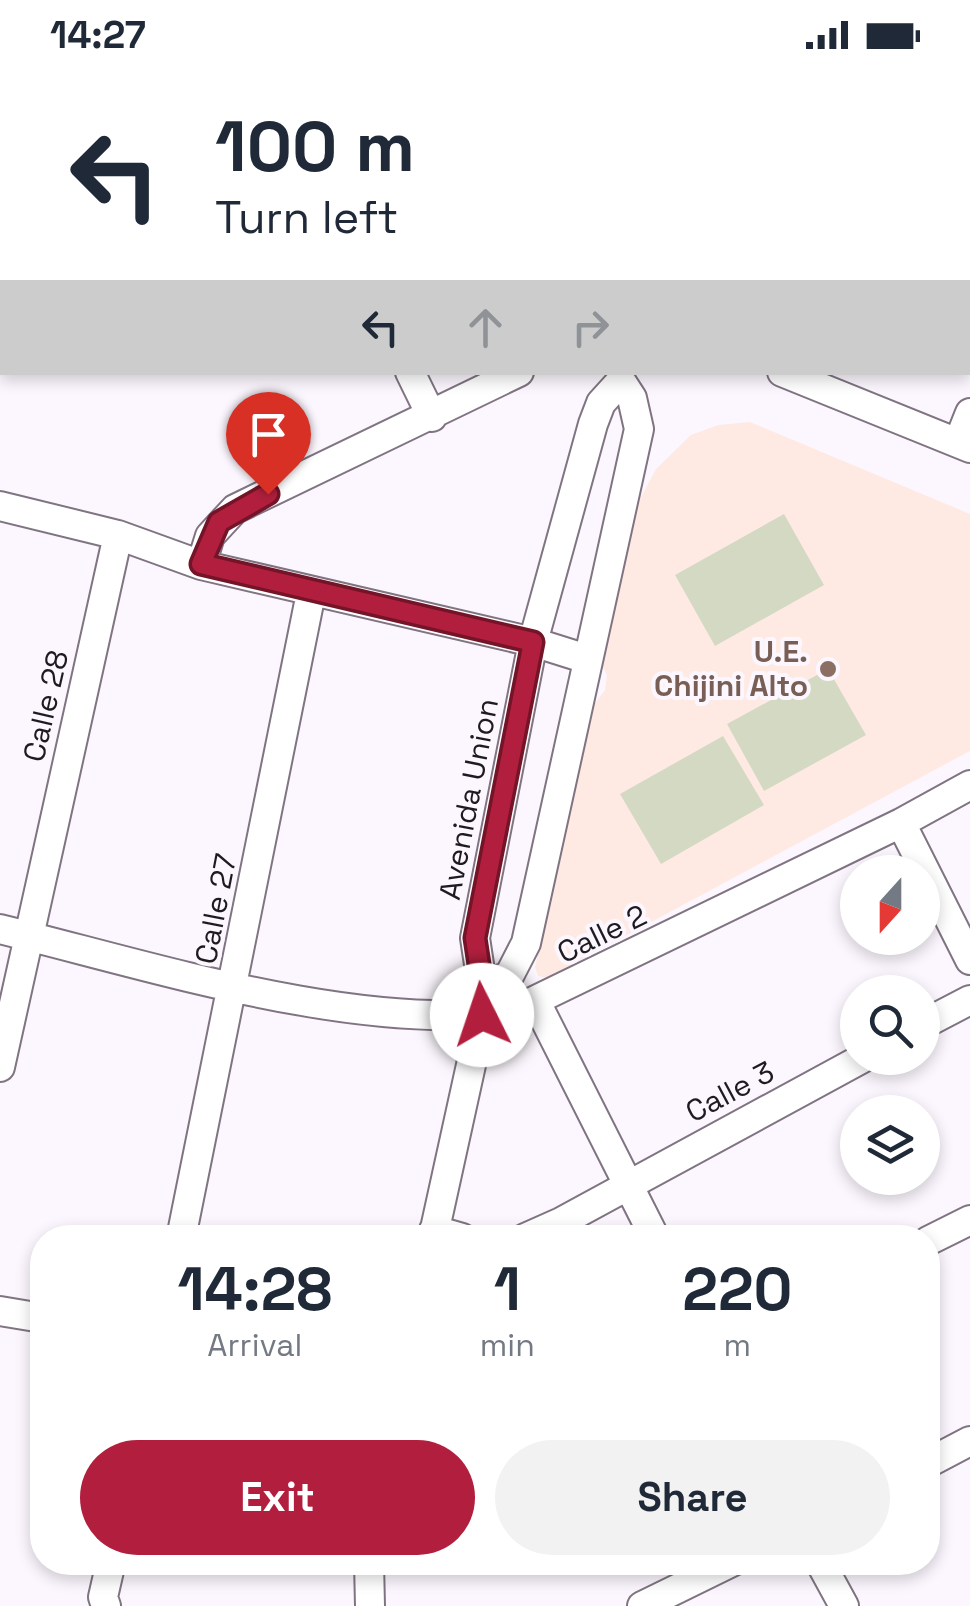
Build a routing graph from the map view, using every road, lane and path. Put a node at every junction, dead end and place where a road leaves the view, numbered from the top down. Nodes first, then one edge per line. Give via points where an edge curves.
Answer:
1 (411, 375) edge
2 (513, 375) edge
3 (789, 375) edge
4 (622, 377) edge
5 (970, 413) edge
6 (432, 417) junction
7 (964, 445) edge
8 (0, 506) edge
9 (118, 535) junction
10 (201, 564) junction
11 (311, 593) junction
12 (533, 642) junction
13 (586, 659) junction
14 (970, 785) edge
15 (901, 824) junction
16 (14, 932) edge
17 (970, 960) edge
18 (489, 982) junction
19 (234, 984) junction
20 (970, 1000) edge
21 (536, 1002) junction
22 (482, 1015) junction
23 (940, 1016) edge
24 (0, 1066) edge
25 (840, 1070) edge
26 (628, 1183) junction
27 (970, 1220) edge
28 (184, 1225) edge
29 (435, 1225) edge
30 (549, 1225) edge
31 (649, 1225) edge
32 (940, 1235) edge
33 (0, 1311) edge
34 (30, 1316) edge
35 (970, 1441) edge
36 (940, 1457) edge
37 (107, 1575) edge
38 (369, 1575) edge
39 (705, 1575) edge
40 (827, 1575) edge
41 (106, 1606) edge
42 (370, 1606) edge
43 (642, 1606) edge
44 (844, 1606) edge

1 - 6 street
2 - 6 street
3 - 7 street
4 - 12 street, Avenida Union via 593,424
4 - 13 street via 639,429
5 - 7 street
6 - 10 street via 236,509 210,536
8 - 9 street
9 - 10 street
9 - 16 street, Calle 28
10 - 11 street
11 - 12 street
11 - 19 street, Calle 27
12 - 13 street
12 - 18 street, Avenida Union via 475,938 480,971
13 - 18 street via 526,943 510,976
14 - 15 street, Calle 2
15 - 17 street
15 - 21 street, Calle 2
16 - 19 street, Calle 2
16 - 24 street, Calle 28
18 - 22 street, Avenida Union
19 - 22 street, Calle 2 via 346,1008
19 - 28 street, Calle 27
20 - 23 street
21 - 22 street, Calle 2
21 - 26 street
22 - 29 street, Avenida Union
25 - 26 street, Calle 3
26 - 30 street, Calle 3
26 - 31 street
27 - 32 street
33 - 34 street
35 - 36 street
37 - 41 street
38 - 42 street
39 - 43 street
40 - 44 street

